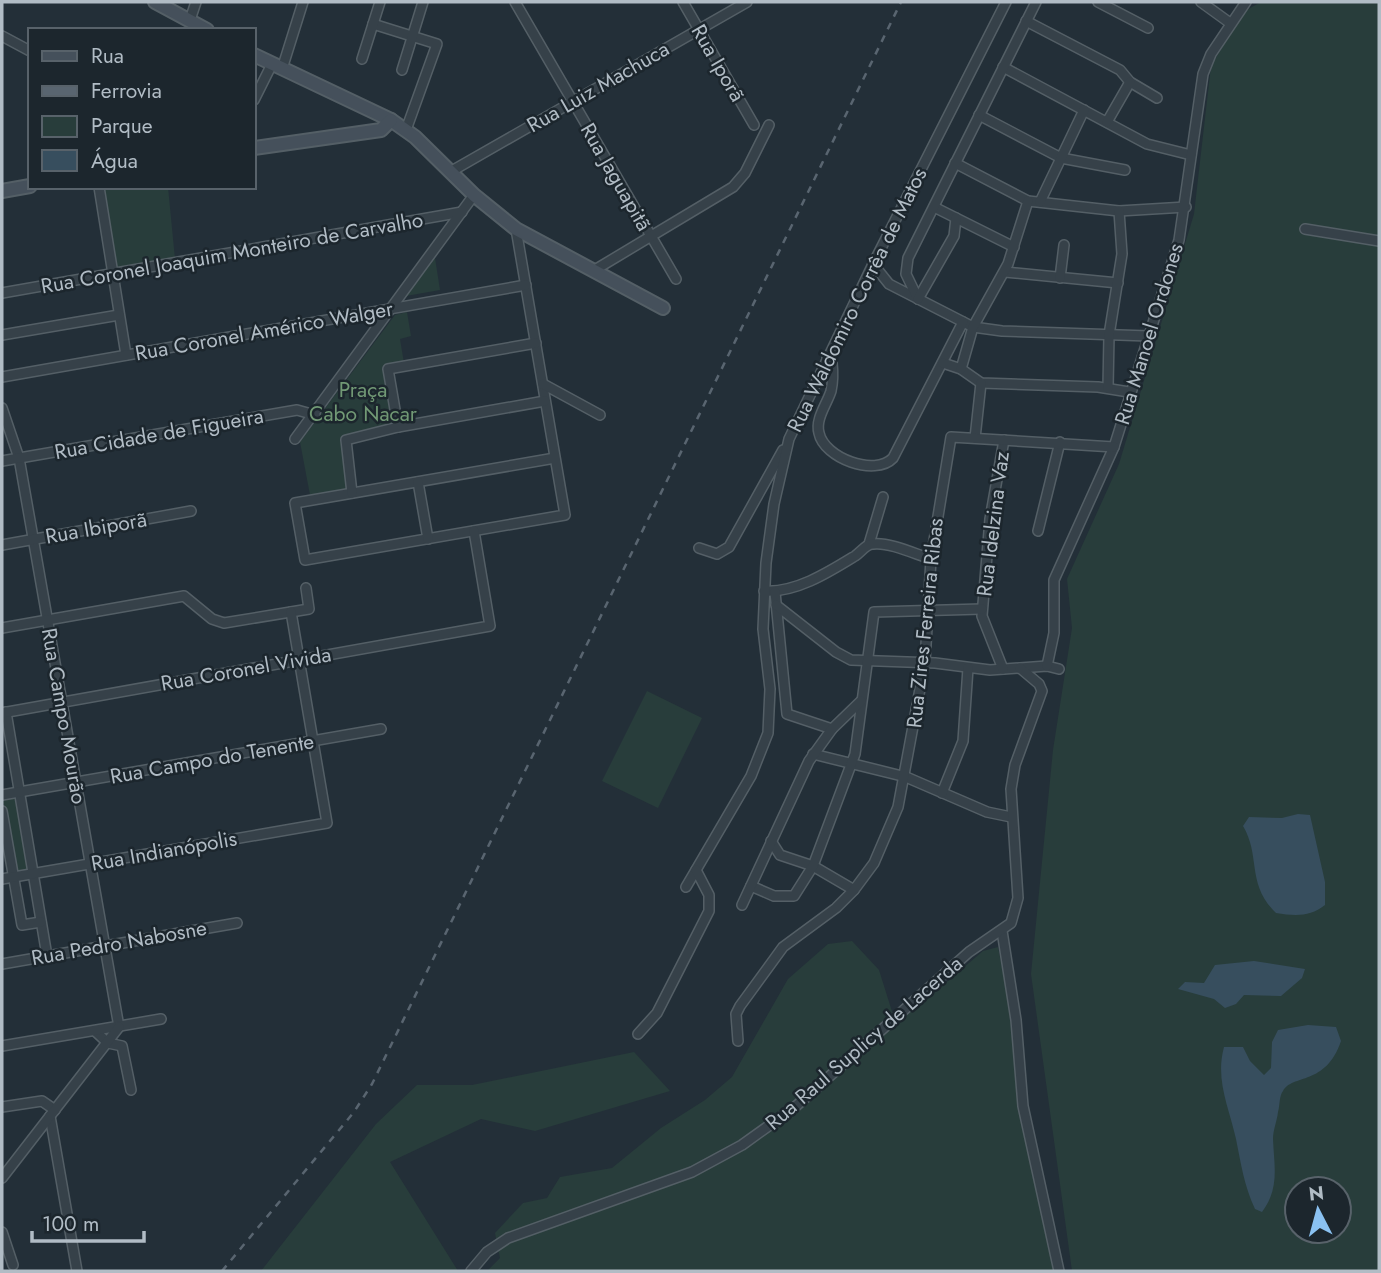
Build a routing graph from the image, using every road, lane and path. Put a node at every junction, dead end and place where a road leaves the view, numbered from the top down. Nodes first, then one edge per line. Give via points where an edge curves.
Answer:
1 (155, 2) edge
2 (196, 2) edge
3 (303, 2) edge
4 (380, 2) edge
5 (423, 2) edge
6 (515, 2) edge
7 (683, 2) edge
8 (747, 2) edge
9 (1006, 2) edge
10 (1036, 2) edge
11 (1098, 2) edge
12 (1201, 2) edge
13 (1246, 2) edge
14 (190, 20) junction
15 (1026, 21) junction
16 (1230, 23) junction
17 (373, 24) junction
18 (204, 28) edge
19 (1148, 28) dead end
20 (699, 29) junction
21 (2, 36) edge
22 (412, 37) junction
23 (28, 50) edge
24 (256, 56) edge
25 (362, 59) dead end
26 (277, 67) junction
27 (1003, 67) junction
28 (402, 70) dead end
29 (1130, 82) junction
30 (256, 97) edge
31 (1157, 98) dead end
32 (573, 102) junction
33 (1084, 110) junction
34 (979, 115) junction
35 (391, 120) junction
36 (1108, 122) junction
37 (754, 125) dead end
38 (769, 125) dead end
39 (406, 130) junction
40 (256, 148) edge
41 (1191, 155) junction
42 (1061, 158) junction
43 (955, 163) junction
44 (1125, 170) dead end
45 (450, 172) junction
46 (28, 186) edge
47 (99, 189) edge
48 (2, 191) edge
49 (474, 195) junction
50 (1028, 201) junction
51 (1040, 202) junction
52 (933, 207) junction
53 (1186, 207) junction
54 (1119, 211) junction
55 (462, 212) junction
56 (956, 218) junction
57 (516, 229) junction
58 (1305, 229) dead end
59 (651, 237) junction
60 (1379, 241) edge
61 (1064, 244) dead end
62 (1014, 247) junction
63 (873, 264) junction
64 (593, 271) junction
65 (1004, 272) junction
66 (112, 274) junction
67 (1060, 278) junction
68 (676, 279) dead end
69 (1118, 284) junction
70 (526, 285) junction
71 (2, 293) edge
72 (918, 299) junction
73 (391, 309) junction
74 (663, 309) dead end
75 (119, 315) junction
76 (963, 322) junction
77 (973, 327) junction
78 (2, 335) edge
79 (1109, 335) junction
80 (1149, 336) junction
81 (536, 343) junction
82 (126, 355) junction
83 (827, 358) junction
84 (943, 363) junction
85 (961, 369) junction
86 (2, 377) edge
87 (981, 383) junction
88 (543, 384) junction
89 (1108, 388) junction
90 (1129, 392) junction
91 (545, 401) junction
92 (2, 408) edge
93 (315, 415) junction
94 (600, 415) dead end
95 (398, 427) junction
96 (975, 438) junction
97 (295, 439) dead end
98 (789, 439) junction
99 (1004, 440) junction
100 (1060, 442) junction
101 (1114, 447) junction
102 (19, 458) junction
103 (555, 458) junction
104 (2, 461) edge
105 (418, 482) junction
106 (352, 493) junction
107 (883, 497) dead end
108 (191, 512) dead end
109 (474, 531) junction
110 (1038, 531) dead end
111 (33, 539) junction
112 (428, 539) junction
113 (869, 544) junction
114 (2, 545) edge
115 (699, 548) dead end
116 (931, 559) junction
117 (306, 588) dead end
118 (764, 591) junction
119 (775, 592) junction
120 (776, 605) junction
121 (928, 609) junction
122 (982, 609) junction
123 (291, 612) junction
124 (47, 620) junction
125 (2, 628) edge
126 (299, 660) junction
127 (867, 661) junction
128 (925, 662) junction
129 (1047, 666) junction
130 (968, 668) junction
131 (1020, 668) junction
132 (1003, 669) junction
133 (1059, 669) dead end
134 (861, 701) junction
135 (62, 702) junction
136 (4, 712) edge
137 (381, 729) dead end
138 (832, 729) junction
139 (313, 741) junction
140 (6, 745) edge
141 (813, 754) junction
142 (852, 765) junction
143 (906, 777) junction
144 (76, 782) junction
145 (19, 792) junction
146 (942, 793) junction
147 (2, 795) edge
148 (2, 811) edge
149 (1011, 817) junction
150 (771, 841) junction
151 (90, 863) junction
152 (813, 866) junction
153 (696, 870) junction
154 (33, 873) junction
155 (13, 877) junction
156 (2, 878) edge
157 (751, 886) junction
158 (685, 887) dead end
159 (854, 890) junction
160 (742, 905) dead end
161 (41, 922) junction
162 (237, 923) dead end
163 (1002, 931) junction
164 (104, 946) junction
165 (47, 956) junction
166 (2, 964) edge
167 (161, 1019) dead end
168 (119, 1027) junction
169 (95, 1031) junction
170 (638, 1034) dead end
171 (738, 1041) dead end
172 (108, 1043) junction
173 (2, 1046) edge
174 (131, 1090) dead end
175 (2, 1107) edge
176 (53, 1113) junction
177 (6, 1167) edge
178 (2, 1178) edge
179 (2, 1232) edge
180 (13, 1265) dead end
181 (77, 1271) edge
182 (471, 1271) edge
183 (1059, 1271) edge

1 - 14 street
2 - 14 street
3 - 26 street
4 - 17 street
5 - 22 street
6 - 32 street, Rua Jaguapitã
7 - 20 street, Rua Iporã
8 - 20 street, Rua Luiz Machuca
9 - 63 street, Rua Waldomiro Corrêa de Matos
10 - 15 street
11 - 19 street
12 - 16 street
13 - 16 street, Rua Manoel Ordones
14 - 18 street
15 - 27 street
15 - 29 street via 1120,71
16 - 41 street, Rua Manoel Ordones via 1203,74
17 - 22 street
17 - 25 street
20 - 32 street, Rua Luiz Machuca
20 - 37 street, Rua Iporã
21 - 23 street
22 - 28 street
22 - 39 street via 437,44
24 - 26 street
26 - 30 street
26 - 35 street
27 - 33 street
27 - 34 street
29 - 31 street
29 - 36 street
32 - 45 street, Rua Luiz Machuca
32 - 59 street, Rua Jaguapitã
33 - 36 street
33 - 42 street
34 - 42 street
34 - 43 street
35 - 39 street
35 - 40 street via 381,130
36 - 41 street via 1156,147
38 - 59 street via 733,187
39 - 45 street
41 - 53 street, Rua Manoel Ordones
42 - 44 street
42 - 51 street
43 - 50 street
43 - 52 street
45 - 49 street
46 - 48 street
47 - 66 street
49 - 55 street
49 - 57 street
50 - 51 street
50 - 62 street
51 - 54 street
52 - 56 street
52 - 72 street via 906,264
53 - 54 street
53 - 80 street, Rua Manoel Ordones
54 - 69 street via 1122,254
55 - 66 street, Rua Coronel Joaquim Monteiro de Carvalho
55 - 73 street
56 - 62 street
56 - 72 street via 954,236
57 - 64 street
57 - 70 street
58 - 60 street
59 - 64 street
59 - 68 street, Rua Jaguapitã
61 - 67 street
62 - 65 street
63 - 72 street via 889,284
63 - 83 street, Rua Waldomiro Corrêa de Matos
64 - 74 street
65 - 67 street
65 - 77 street
66 - 71 street, Rua Coronel Joaquim Monteiro de Carvalho
66 - 75 street
67 - 69 street
69 - 79 street
70 - 73 street, Rua Coronel Américo Walger
70 - 81 street
72 - 76 street
73 - 82 street, Rua Coronel Américo Walger
73 - 93 street
75 - 78 street
75 - 82 street
76 - 77 street
76 - 84 street
77 - 79 street
77 - 85 street
79 - 80 street
79 - 89 street
80 - 90 street, Rua Manoel Ordones
81 - 88 street
81 - 95 street via 388,369
82 - 86 street, Rua Coronel Américo Walger
83 - 84 street via 832,363 832,382 819,435 835,454 870,465 893,458
83 - 98 street, Rua Waldomiro Corrêa de Matos
84 - 85 street
85 - 87 street
87 - 89 street
87 - 96 street
88 - 91 street
88 - 94 street
89 - 90 street
90 - 101 street, Rua Manoel Ordones
91 - 95 street
91 - 103 street
92 - 102 street, Rua Campo Mourão
93 - 97 street
93 - 102 street, Rua Cidade de Figueira via 297,410
95 - 106 street via 346,440
96 - 99 street
96 - 116 street, Rua Zires Ferreira Ribas via 951,438
98 - 115 street via 729,547 717,554
98 - 118 street, Rua Waldomiro Corrêa de Matos via 771,522
99 - 100 street
99 - 122 street, Rua Idelzina Vaz via 990,519
100 - 101 street
100 - 110 street
101 - 129 street, Rua Manoel Ordones via 1054,580 1054,633
102 - 104 street, Rua Cidade de Figueira
102 - 111 street, Rua Campo Mourão
103 - 105 street
103 - 109 street via 565,515
105 - 106 street
105 - 112 street
106 - 112 street via 295,503 305,560
107 - 113 street
108 - 111 street, Rua Ibiporã
109 - 112 street
109 - 126 street, Rua Coronel Vivida via 490,626
111 - 114 street, Rua Ibiporã
111 - 124 street, Rua Campo Mourão
113 - 116 street
113 - 119 street via 799,585
116 - 121 street, Rua Zires Ferreira Ribas
117 - 123 street via 309,609
118 - 119 street
118 - 153 street, Rua Waldomiro Corrêa de Matos via 768,733 751,776
119 - 120 street
120 - 127 street via 842,656
120 - 138 street via 787,714
121 - 122 street
121 - 127 street via 874,612
121 - 128 street, Rua Zires Ferreira Ribas
122 - 132 street via 985,629
123 - 124 street via 220,622 184,596
123 - 126 street
124 - 125 street
124 - 135 street, Rua Campo Mourão
126 - 135 street, Rua Coronel Vivida
126 - 139 street
127 - 128 street
127 - 134 street
128 - 130 street
128 - 143 street, Rua Zires Ferreira Ribas
129 - 131 street
129 - 133 street
130 - 132 street
130 - 146 street via 963,741
131 - 132 street
131 - 149 street via 1042,691 1015,765
134 - 138 street
134 - 142 street
135 - 136 street, Rua Coronel Vivida
135 - 144 street, Rua Campo Mourão
136 - 140 street
137 - 139 street, Rua Campo do Tenente
138 - 141 street
139 - 144 street, Rua Campo do Tenente
139 - 151 street, Rua Indianópolis via 327,823
140 - 145 street
141 - 142 street
141 - 150 street
142 - 143 street
142 - 152 street
143 - 146 street
143 - 159 street, Rua Zires Ferreira Ribas via 883,844
144 - 145 street, Rua Campo do Tenente
144 - 151 street, Rua Campo Mourão
145 - 147 street, Rua Campo do Tenente
145 - 154 street
146 - 149 street
148 - 155 street
149 - 163 street via 1018,898 1015,916
150 - 152 street via 780,855
150 - 157 street
151 - 154 street, Rua Indianópolis
151 - 164 street, Rua Campo Mourão
152 - 157 street via 794,896 774,896
152 - 159 street
153 - 158 street, Rua Waldomiro Corrêa de Matos
153 - 170 street via 709,895 709,911 657,1013
154 - 155 street, Rua Indianópolis
154 - 161 street
155 - 156 street, Rua Indianópolis
155 - 161 street via 22,925
157 - 160 street
159 - 171 street, Rua Zires Ferreira Ribas via 777,954 736,1014
161 - 165 street
162 - 164 street, Rua Pedro Nabosne
163 - 182 street, Rua Raul Suplicy de Lacerda via 970,952 832,1076 750,1140 692,1172 521,1239 500,1242
163 - 183 street via 1025,1117
164 - 165 street, Rua Pedro Nabosne
164 - 168 street, Rua Campo Mourão
165 - 166 street, Rua Pedro Nabosne
167 - 168 street
168 - 169 street
168 - 172 street
169 - 172 street
169 - 173 street
172 - 174 street via 124,1050
172 - 176 street
175 - 176 street via 38,1101
176 - 177 street
176 - 181 street
177 - 178 street
179 - 180 street

